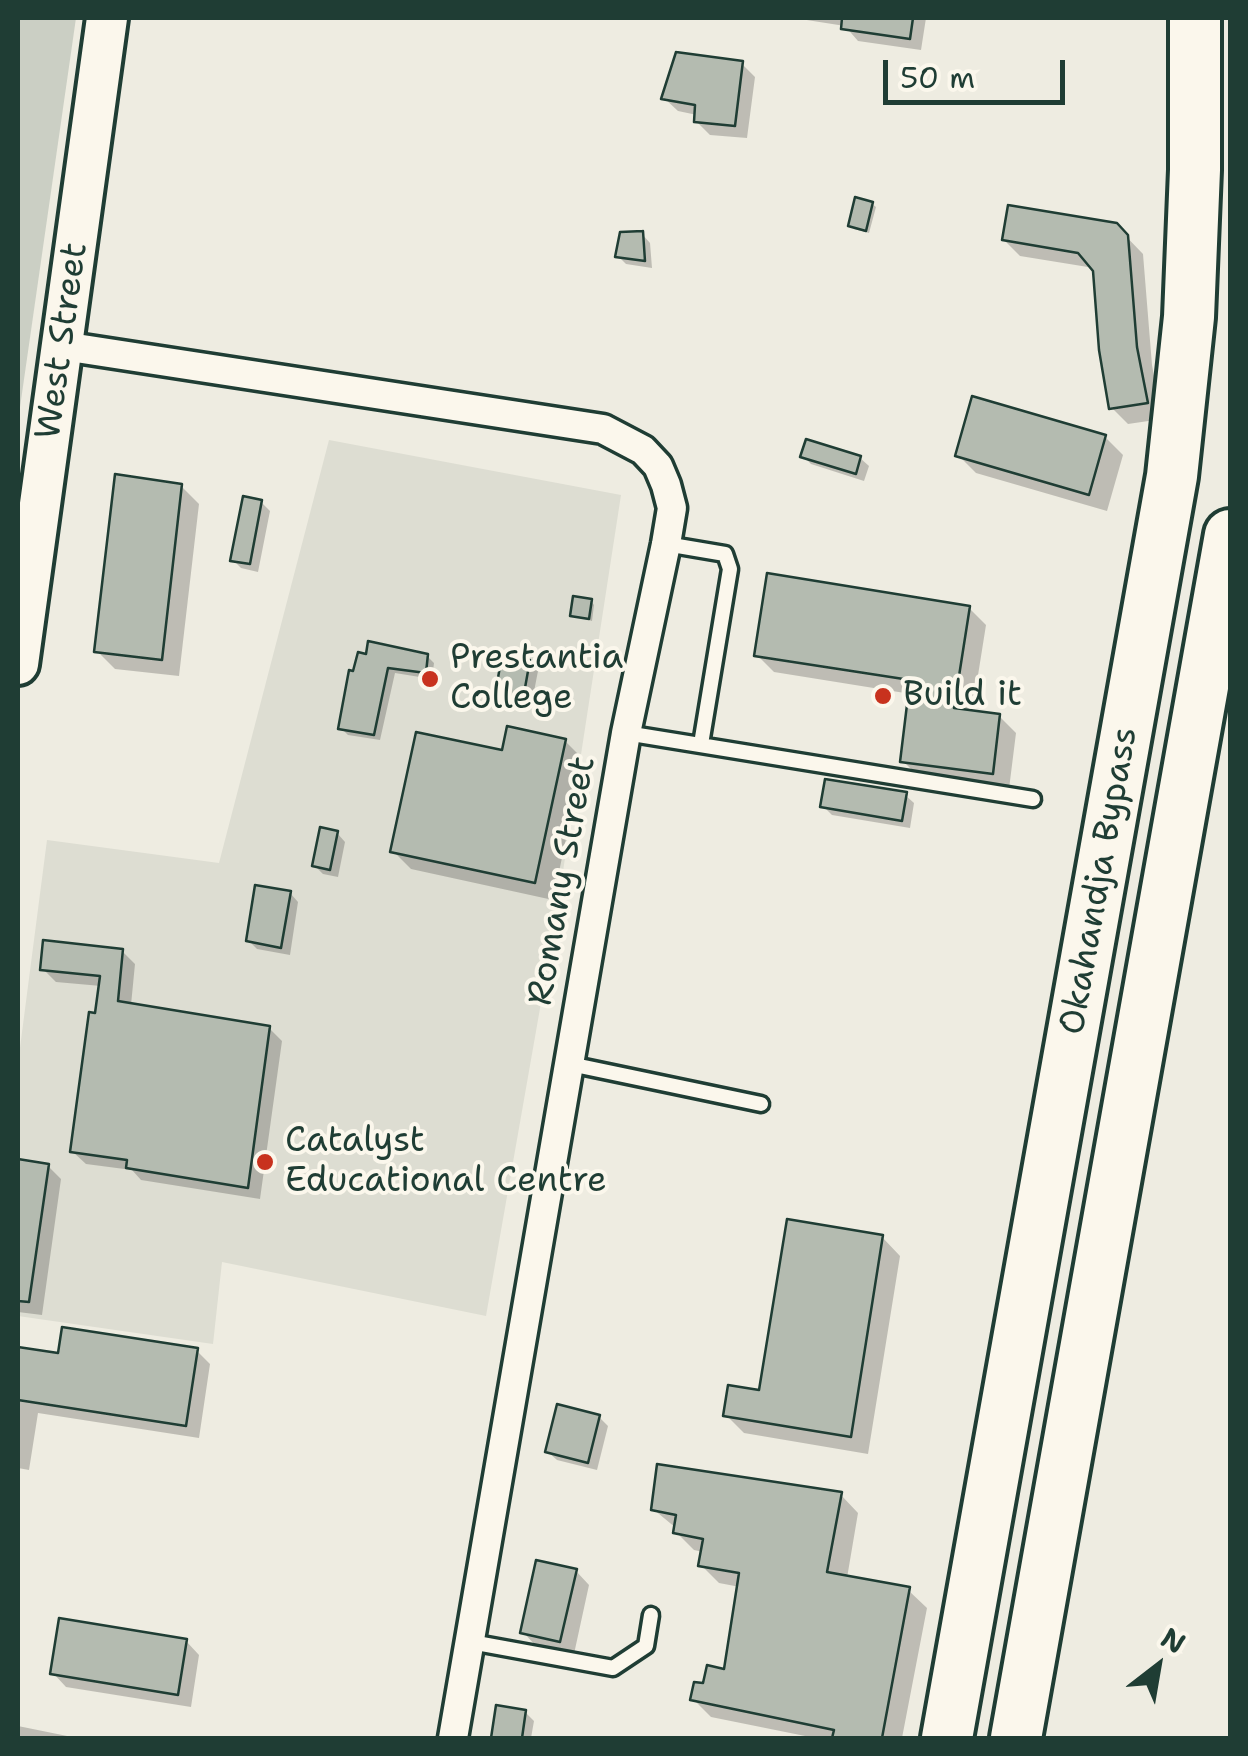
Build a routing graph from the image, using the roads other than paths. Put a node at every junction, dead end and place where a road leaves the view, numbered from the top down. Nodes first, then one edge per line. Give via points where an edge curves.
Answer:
1 (107, 18) edge
2 (1195, 18) edge
3 (63, 346) junction
4 (1230, 535) edge
5 (666, 544) junction
6 (18, 664) edge
7 (626, 733) junction
8 (700, 744) junction
9 (1033, 799) dead end
10 (570, 1064) junction
11 (762, 1104) dead end
12 (650, 1614) dead end
13 (472, 1642) junction
14 (454, 1738) edge
15 (947, 1738) edge
16 (1016, 1738) edge

1 - 3 street, West Street
2 - 15 highway, Okahandja Bypass via 1189,317 1172,476
3 - 5 street, Romany Street via 602,430 634,444 658,466 672,508
3 - 6 street, West Street
4 - 16 highway, Okahandja Bypass
5 - 7 street, Romany Street
5 - 8 lane via 724,554 730,569
7 - 8 lane
7 - 10 street, Romany Street
8 - 9 lane
10 - 11 lane
10 - 13 street, Romany Street
12 - 13 lane via 646,1646 612,1668
13 - 14 street, Romany Street

